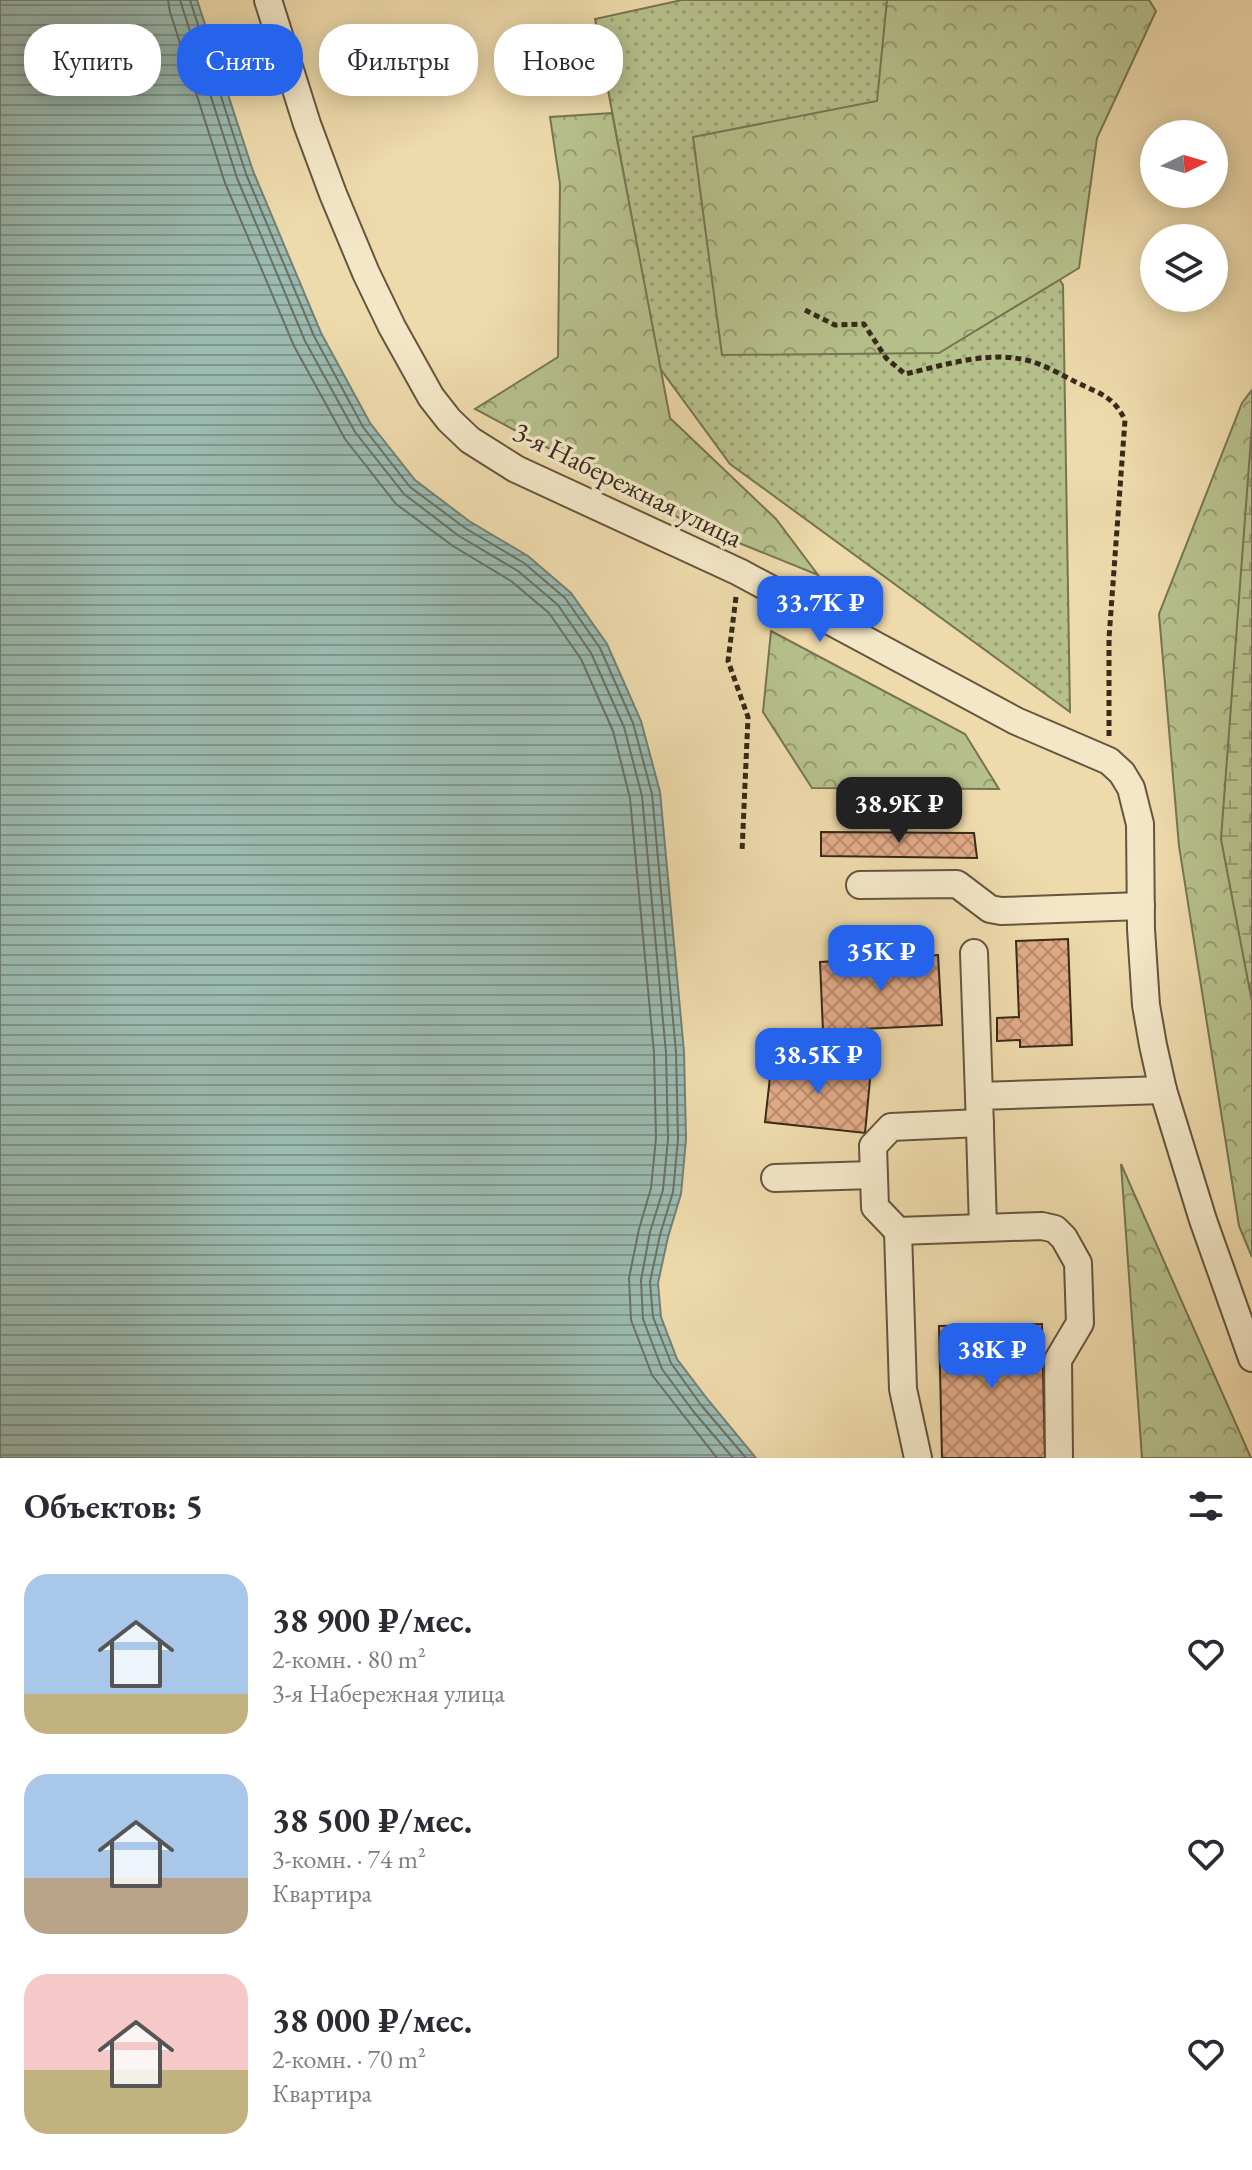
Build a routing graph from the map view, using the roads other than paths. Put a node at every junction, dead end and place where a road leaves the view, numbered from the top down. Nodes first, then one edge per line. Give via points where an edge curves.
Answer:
1 (268, 0) edge
2 (860, 885) dead end
3 (1141, 906) junction
4 (974, 953) dead end
5 (1163, 1090) junction
6 (979, 1096) junction
7 (980, 1123) junction
8 (873, 1175) junction
9 (775, 1178) dead end
10 (983, 1228) junction
11 (898, 1231) junction
12 (1252, 1358) edge
13 (918, 1458) edge
14 (1059, 1458) edge

1 - 3 street, 3-я Набережная улица via 307,124 366,273 431,397 449,420 516,469 739,572 1016,721 1109,761 1122,773 1136,805
2 - 3 street via 957,884 990,909 1001,911
3 - 5 street via 1146,1005
4 - 6 street
5 - 6 street
5 - 12 street
6 - 7 street
7 - 8 street via 891,1127 873,1146
7 - 10 street
8 - 9 street
8 - 11 street via 875,1207
10 - 11 street
10 - 14 street via 1055,1229 1078,1263 1080,1323 1058,1360
11 - 13 street via 903,1389

